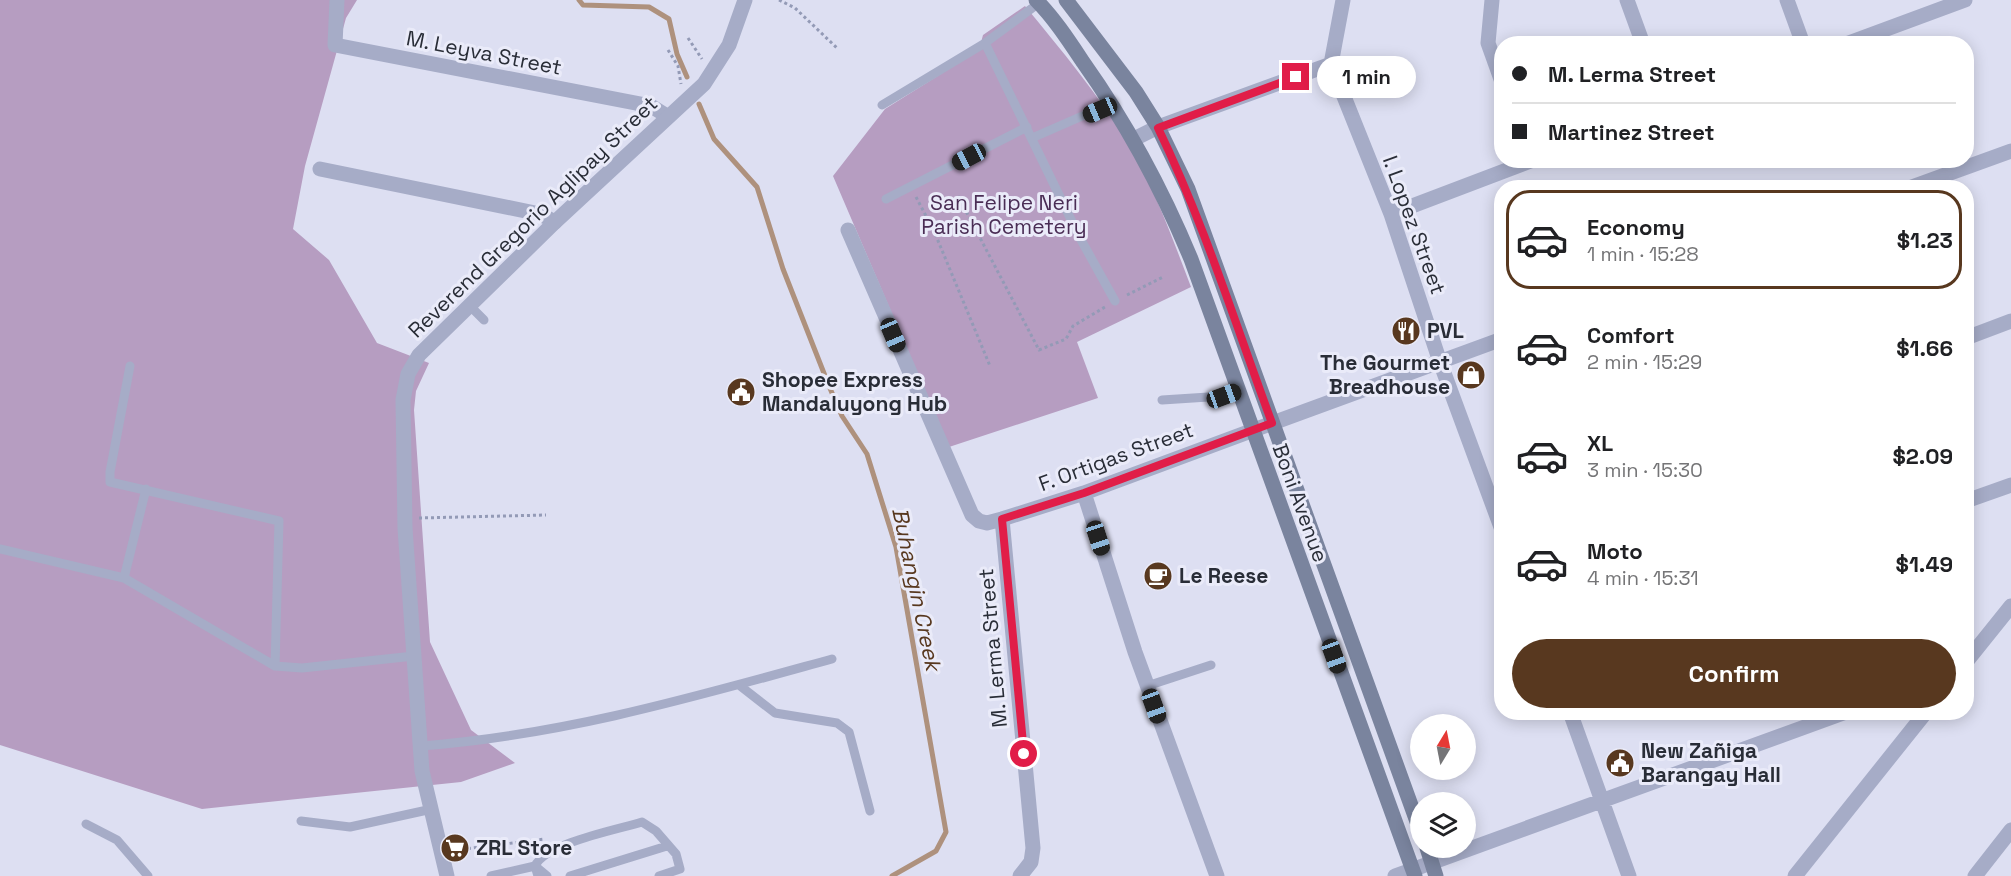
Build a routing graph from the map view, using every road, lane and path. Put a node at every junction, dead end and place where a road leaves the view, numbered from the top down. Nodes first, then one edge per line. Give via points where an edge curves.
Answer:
1 (337, 0) edge
2 (745, 0) edge
3 (779, 0) edge
4 (1066, 0) edge
5 (1342, 0) edge
6 (1492, 0) edge
7 (1627, 0) edge
8 (1787, 0) edge
9 (1037, 2) edge
10 (1955, 2) edge
11 (1640, 36) edge
12 (1800, 36) edge
13 (1867, 36) edge
14 (688, 38) dead end
15 (985, 43) junction
16 (837, 48) dead end
17 (668, 50) dead end
18 (1494, 60) edge
19 (1331, 64) junction
20 (707, 78) junction
21 (686, 101) junction
22 (1112, 103) junction
23 (882, 105) dead end
24 (667, 116) junction
25 (1027, 127) junction
26 (1158, 128) junction
27 (1032, 138) junction
28 (1134, 139) junction
29 (2011, 151) edge
30 (1974, 164) edge
31 (1512, 168) edge
32 (1964, 168) edge
33 (320, 169) dead end
34 (1931, 180) edge
35 (911, 187) junction
36 (958, 196) dead end
37 (886, 199) dead end
38 (1390, 214) junction
39 (555, 222) junction
40 (848, 230) dead end
41 (1163, 278) dead end
42 (1115, 301) junction
43 (470, 306) junction
44 (484, 320) dead end
45 (2011, 321) edge
46 (1974, 335) edge
47 (1494, 342) edge
48 (1440, 362) junction
49 (130, 366) dead end
50 (990, 366) dead end
51 (1238, 391) junction
52 (1161, 400) dead end
53 (1272, 423) junction
54 (1251, 430) junction
55 (2011, 485) edge
56 (146, 489) junction
57 (1084, 493) junction
58 (1974, 498) edge
59 (1494, 500) edge
60 (546, 515) dead end
61 (437, 517) dead end
62 (1002, 519) junction
63 (0, 549) edge
64 (124, 578) junction
65 (2011, 606) edge
66 (1974, 652) edge
67 (414, 656) junction
68 (832, 659) dead end
69 (1211, 664) dead end
70 (275, 666) junction
71 (739, 685) junction
72 (1147, 686) junction
73 (1573, 720) edge
74 (1824, 720) edge
75 (1920, 720) edge
76 (421, 746) junction
77 (1410, 802) edge
78 (1603, 802) junction
79 (432, 809) junction
80 (870, 811) dead end
81 (301, 821) dead end
82 (86, 824) dead end
83 (2011, 830) edge
84 (547, 838) dead end
85 (667, 846) junction
86 (443, 852) junction
87 (1432, 862) edge
88 (536, 871) edge
89 (1414, 873) edge
90 (148, 876) edge
91 (447, 876) edge
92 (491, 876) edge
93 (547, 876) edge
94 (570, 876) edge
95 (659, 876) edge
96 (1020, 876) edge
97 (1217, 876) edge
98 (1395, 876) edge
99 (1629, 876) edge
100 (1795, 876) edge
101 (1975, 876) edge

1 - 24 street, M. Leyva Street via 335,45 651,106
2 - 20 street, Reverend Gregorio Aglipay Street via 729,45
3 - 16 path via 795,8
4 - 26 main road, Boni Avenue via 1123,73
5 - 19 street
6 - 18 street via 1488,43
7 - 11 street
8 - 12 street
9 - 15 lane
9 - 22 main road, Boni Avenue via 1066,36
10 - 13 street
14 - 20 path
15 - 23 lane
15 - 25 lane
17 - 21 path via 678,66
19 - 26 street
19 - 38 street, I. Lopez Street
20 - 21 street, Reverend Gregorio Aglipay Street
21 - 24 street, Reverend Gregorio Aglipay Street
22 - 27 lane
22 - 28 main road, Boni Avenue
24 - 39 street, Reverend Gregorio Aglipay Street
25 - 27 lane
25 - 35 lane
26 - 28 street
26 - 53 main road, Boni Avenue via 1211,248
27 - 42 lane
28 - 51 main road, Boni Avenue via 1187,250
29 - 30 street
31 - 38 street
32 - 34 street
33 - 39 street via 540,214
35 - 37 lane
35 - 50 path via 934,231
36 - 42 path via 1039,350 1066,339 1073,326
38 - 48 street, I. Lopez Street
39 - 43 street, Reverend Gregorio Aglipay Street
40 - 62 street, F. Ortigas Street via 972,515 979,521
41 - 42 path
43 - 44 lane
43 - 67 street, Reverend Gregorio Aglipay Street via 419,355 408,374 404,394 405,518
45 - 46 street
47 - 48 street, F. Ortigas Street
48 - 53 street, F. Ortigas Street
48 - 59 street, I. Lopez Street
49 - 56 lane via 110,482
51 - 52 lane via 1224,396
51 - 54 main road, Boni Avenue
53 - 54 street, F. Ortigas Street
53 - 77 main road, Boni Avenue
54 - 57 street, F. Ortigas Street
54 - 89 main road, Boni Avenue
55 - 58 street
56 - 64 lane
56 - 70 lane via 279,521
57 - 62 street, F. Ortigas Street
57 - 72 street
60 - 61 path
62 - 96 street, M. Lerma Street via 1033,848 1031,862
63 - 64 lane
64 - 70 lane
65 - 66 street
67 - 70 lane via 302,668
67 - 76 street, Reverend Gregorio Aglipay Street
68 - 71 lane
69 - 72 lane
71 - 76 lane via 649,710 518,736
71 - 80 lane via 775,713 845,726
72 - 97 street
73 - 78 street
74 - 78 street
75 - 100 street
76 - 79 street, Reverend Gregorio Aglipay Street via 422,771
78 - 87 street
78 - 99 street
79 - 81 lane via 350,827
79 - 86 street, Reverend Gregorio Aglipay Street
82 - 90 lane via 117,840
83 - 101 street
84 - 86 path
85 - 88 lane via 656,831 642,822 552,849 538,860
85 - 94 lane
85 - 95 lane via 676,854 680,870
86 - 91 street, Reverend Gregorio Aglipay Street
87 - 89 street
88 - 92 lane
88 - 93 lane
89 - 98 street

